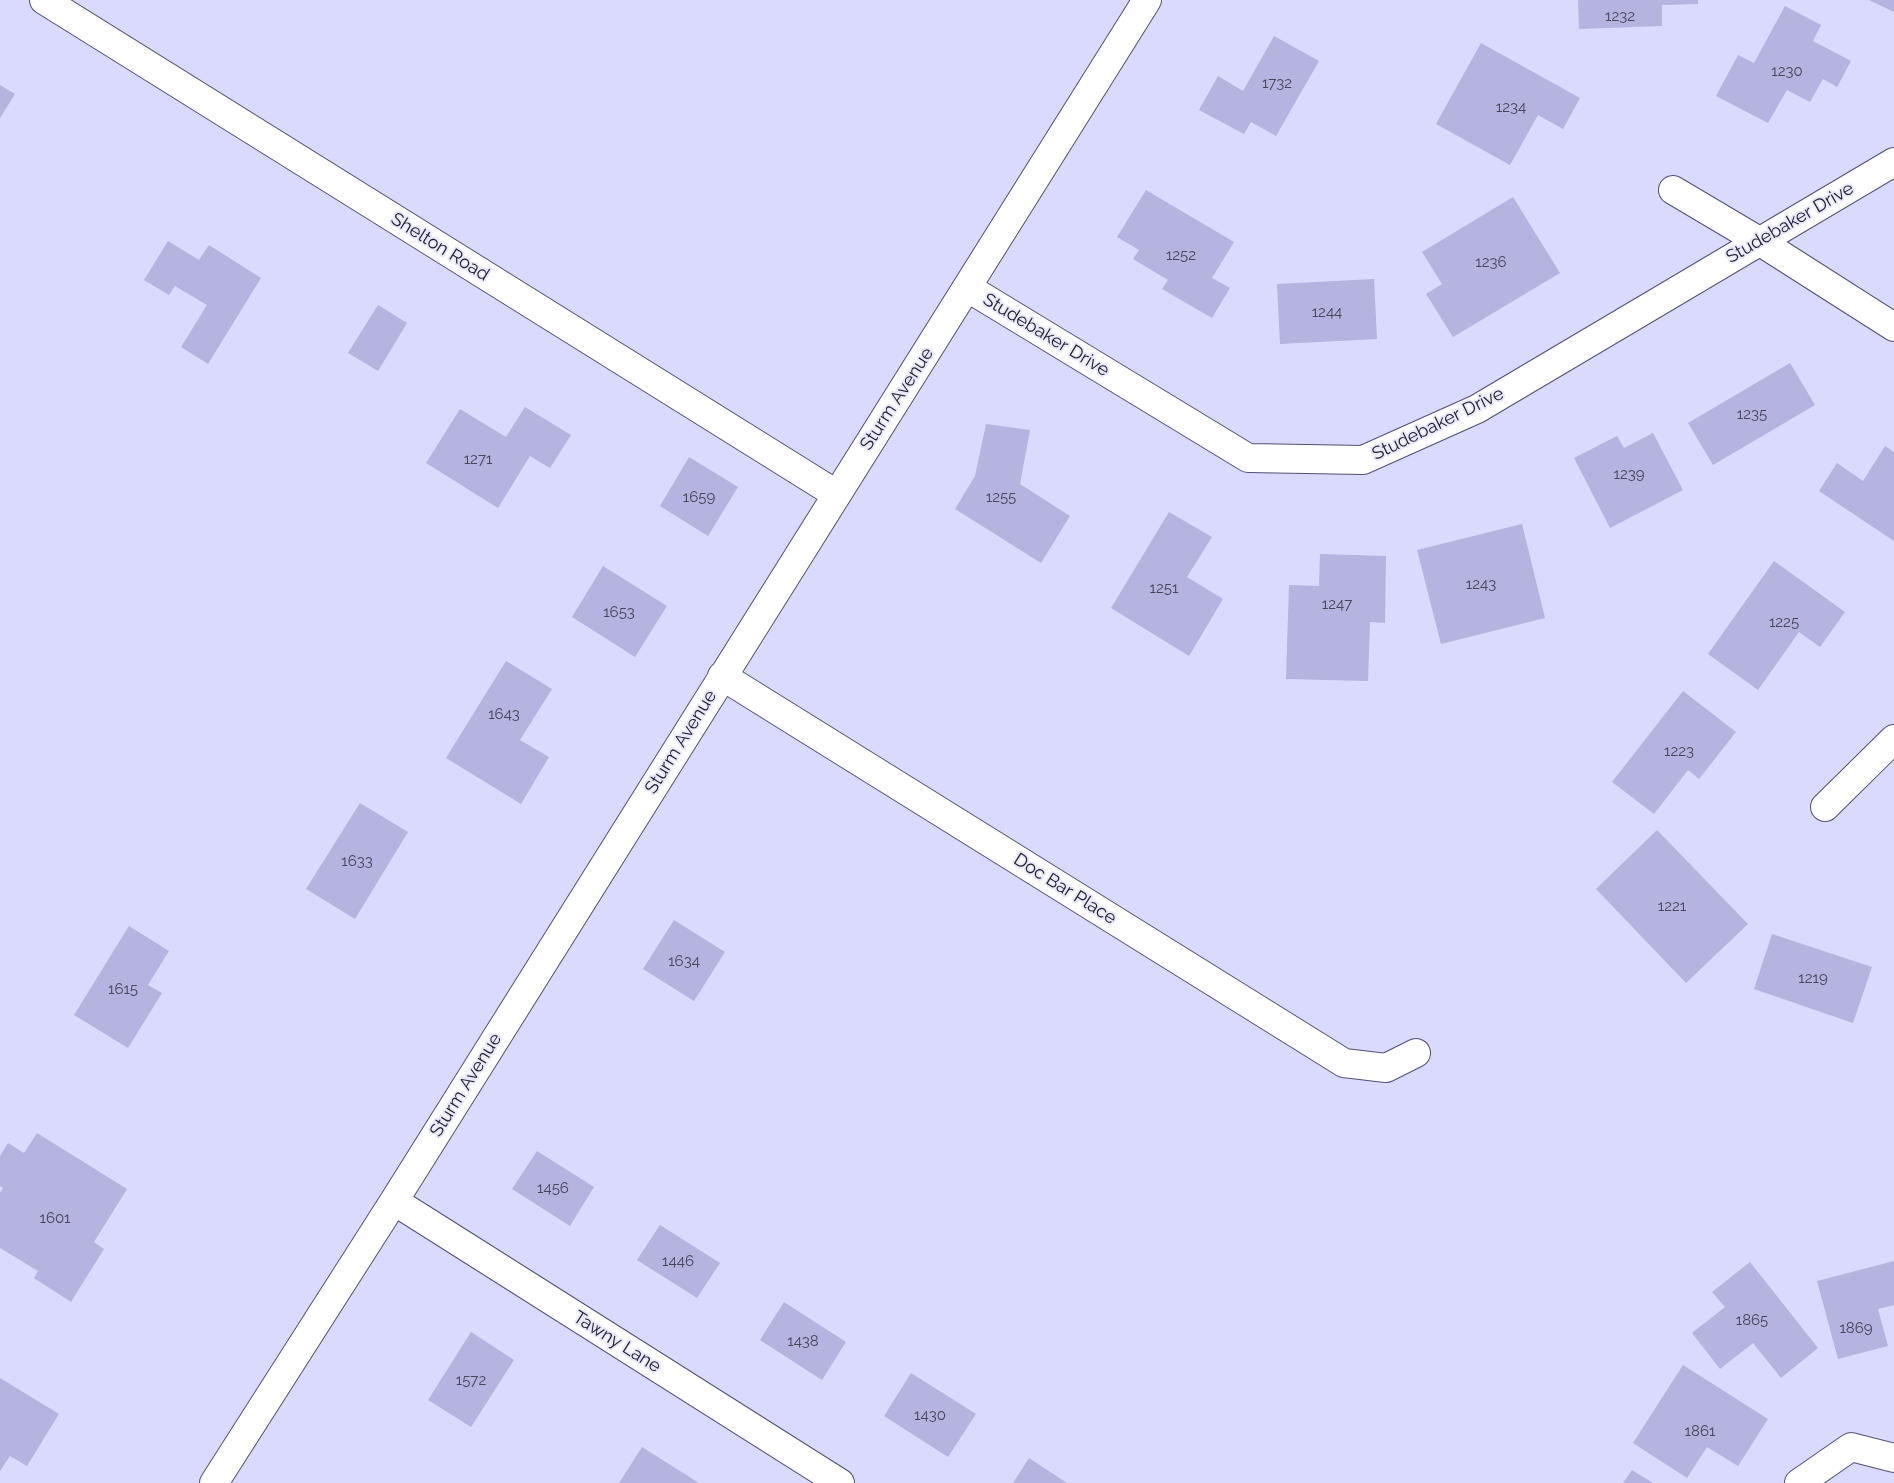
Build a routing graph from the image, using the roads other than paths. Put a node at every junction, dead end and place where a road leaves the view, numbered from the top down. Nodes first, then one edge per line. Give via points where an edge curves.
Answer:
1 (44, 0) edge
2 (1147, 0) edge
3 (1894, 162) edge
4 (1672, 190) dead end
5 (1759, 241) junction
6 (968, 288) junction
7 (1894, 326) edge
8 (836, 494) junction
9 (722, 676) junction
10 (1894, 739) edge
11 (1825, 807) dead end
12 (1416, 1053) dead end
13 (394, 1201) junction
14 (1894, 1458) edge
15 (214, 1483) edge
16 (840, 1483) edge
17 (1799, 1483) edge

1 - 8 street, Shelton Road
2 - 6 street, Sturm Avenue
3 - 5 street, Studebaker Drive
4 - 5 street
5 - 6 street, Studebaker Drive via 1477,409 1363,460 1248,458
5 - 7 street
6 - 8 street, Sturm Avenue
8 - 9 street, Sturm Avenue
9 - 12 street, Doc Bar Place via 1344,1063 1386,1068
9 - 13 street, Sturm Avenue
10 - 11 street
13 - 15 street, Sturm Avenue
13 - 16 street, Tawny Lane
14 - 17 street via 1851,1447

